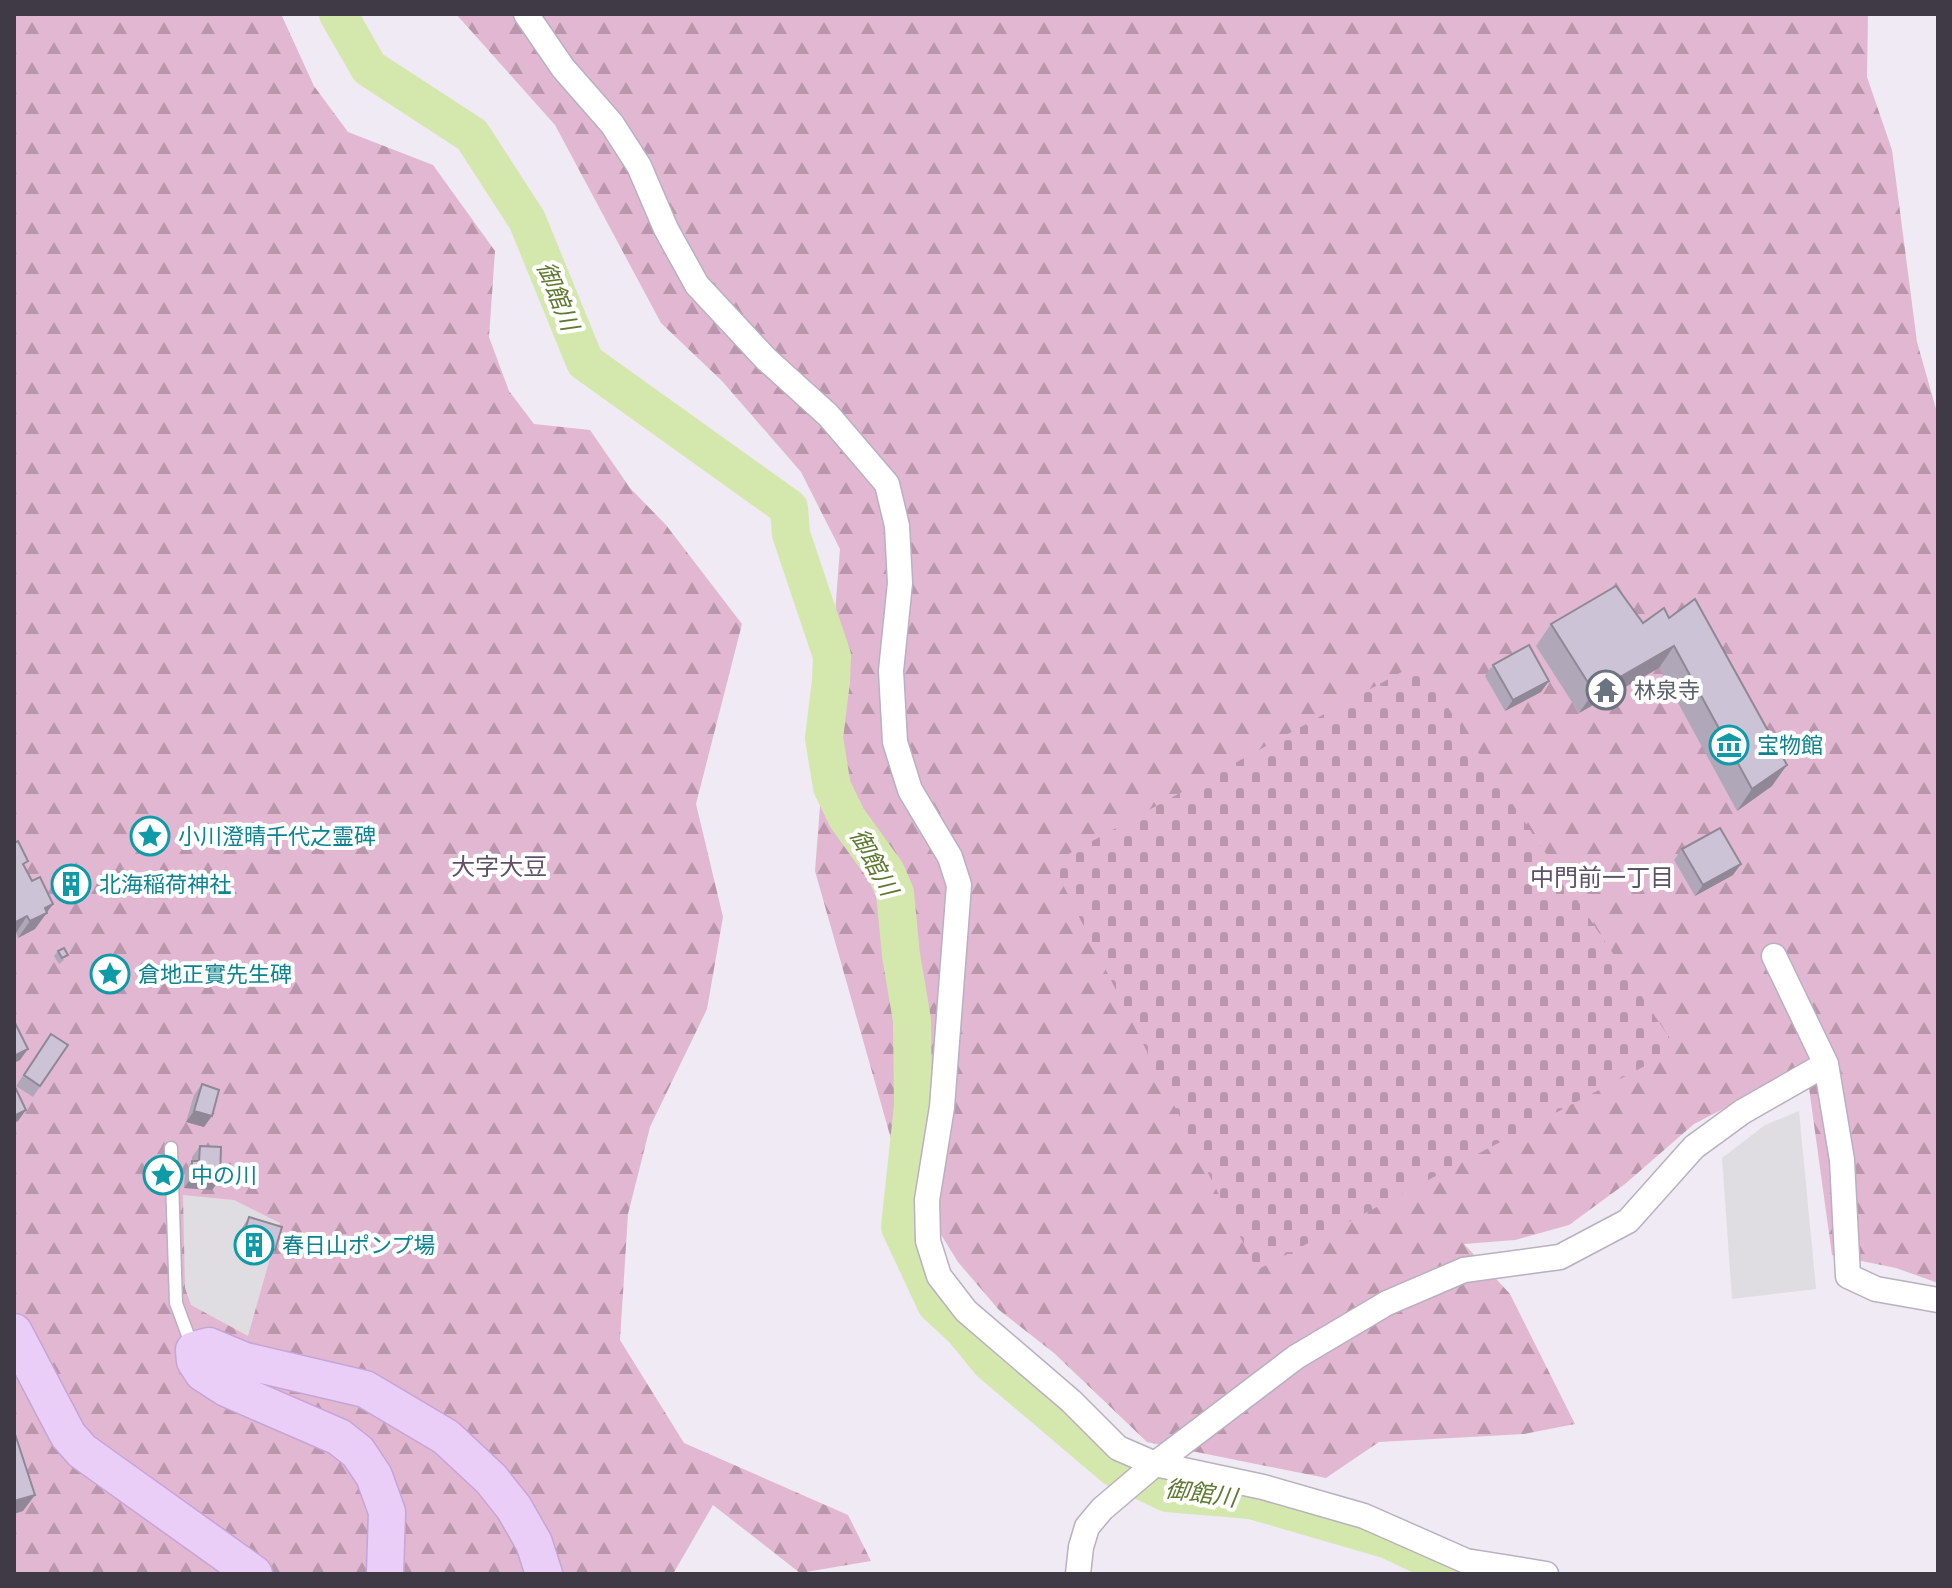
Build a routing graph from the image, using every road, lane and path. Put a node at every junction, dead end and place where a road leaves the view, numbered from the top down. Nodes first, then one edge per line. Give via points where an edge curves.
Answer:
1 (526, 14) edge
2 (1774, 956) dead end
3 (1826, 1064) junction
4 (171, 1148) dead end
5 (1938, 1300) edge
6 (14, 1332) edge
7 (194, 1350) junction
8 (1155, 1464) junction
9 (254, 1574) edge
10 (385, 1574) edge
11 (544, 1574) edge
12 (1078, 1574) edge
13 (1546, 1574) edge

1 - 8 street via 639,166 697,285 828,415 887,484 897,526 900,583 891,671 895,742 910,790 950,857 959,885 942,1107 927,1200 928,1241 939,1276 966,1311 1118,1448
2 - 3 street
3 - 5 street via 1842,1160 1848,1276 1876,1289
3 - 8 street via 1742,1112 1694,1147 1628,1221 1560,1257 1464,1270 1387,1303 1296,1357
4 - 7 lane via 176,1303
6 - 9 street via 68,1435 82,1451
7 - 10 street via 203,1373 226,1388 339,1437 358,1452 387,1512
7 - 11 street via 209,1346 245,1361 365,1389 446,1437 514,1508
8 - 12 street via 1110,1500 1087,1527
8 - 13 street via 1364,1516 1466,1561

